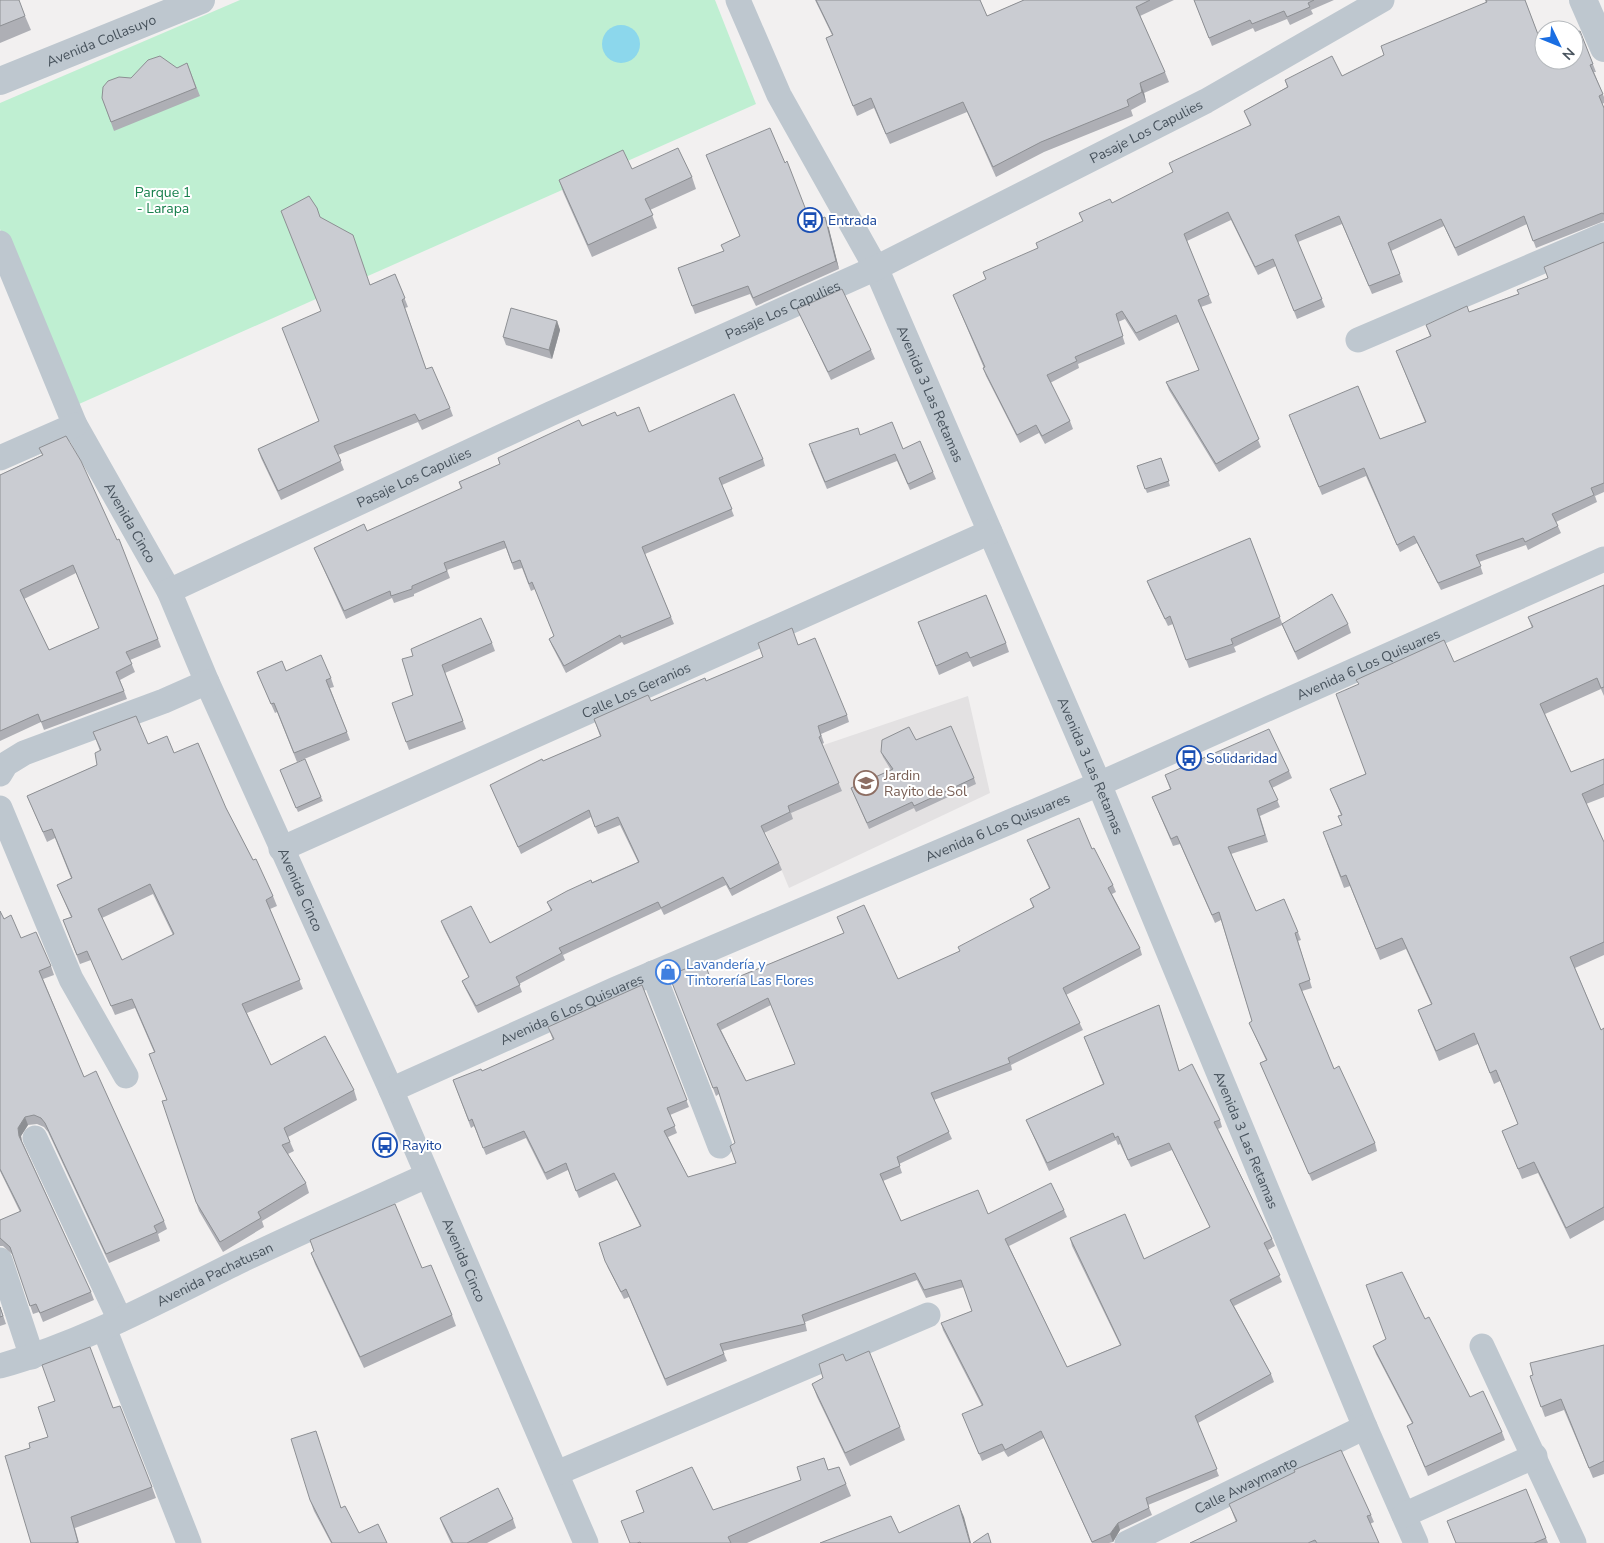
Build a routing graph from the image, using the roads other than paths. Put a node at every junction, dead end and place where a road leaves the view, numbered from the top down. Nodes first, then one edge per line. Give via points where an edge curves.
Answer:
1 (201, 0) edge
2 (738, 0) edge
3 (1382, 0) edge
4 (1583, 0) edge
5 (1604, 48) edge
6 (0, 81) edge
7 (1604, 235) edge
8 (0, 243) edge
9 (876, 268) junction
10 (1358, 340) dead end
11 (75, 425) junction
12 (0, 458) edge
13 (990, 532) junction
14 (1604, 559) edge
15 (169, 591) junction
16 (207, 682) junction
17 (0, 774) edge
18 (1099, 784) junction
19 (0, 808) edge
20 (281, 849) junction
21 (652, 973) junction
22 (126, 1076) dead end
23 (391, 1090) junction
24 (35, 1138) dead end
25 (720, 1146) dead end
26 (426, 1176) junction
27 (0, 1260) edge
28 (928, 1315) dead end
29 (112, 1324) junction
30 (1482, 1346) dead end
31 (32, 1357) junction
32 (0, 1366) edge
33 (1365, 1427) junction
34 (1535, 1456) junction
35 (557, 1473) junction
36 (1404, 1515) junction
37 (189, 1543) edge
38 (586, 1543) edge
39 (1127, 1543) edge
40 (1416, 1543) edge
41 (1574, 1543) edge

1 - 6 street, Avenida Collasuyo
2 - 9 street, Avenida 3 Las Retamas via 779,95
3 - 9 street, Pasaje Los Capulies via 1206,101
4 - 5 street
7 - 10 street
8 - 11 street, Avenida Cinco
9 - 13 street, Avenida 3 Las Retamas
9 - 15 street, Pasaje Los Capulies via 559,410
11 - 12 street
11 - 15 street, Avenida Cinco
13 - 18 street, Avenida 3 Las Retamas
13 - 20 street, Calle Los Geranios
14 - 18 street, Avenida 6 Los Quisuares
15 - 16 street, Avenida Cinco
16 - 17 street via 24,753 6,764
16 - 20 street, Avenida Cinco
18 - 21 street, Avenida 6 Los Quisuares
18 - 33 street, Avenida 3 Las Retamas
19 - 22 street via 71,978
20 - 23 street, Avenida Cinco
21 - 23 street, Avenida 6 Los Quisuares
21 - 25 street
23 - 26 street, Avenida Cinco
24 - 29 street
26 - 29 street, Avenida Pachatusan via 282,1240
26 - 35 street, Avenida Cinco
27 - 31 street
28 - 35 street
29 - 31 street, Avenida Pachatusan
29 - 37 street
30 - 34 street
31 - 32 street, Avenida Pachatusan
33 - 36 street, Avenida 3 Las Retamas
33 - 39 street, Calle Awaymanto
34 - 36 street
34 - 41 street
35 - 38 street, Avenida Cinco
36 - 40 street, Avenida 3 Las Retamas

